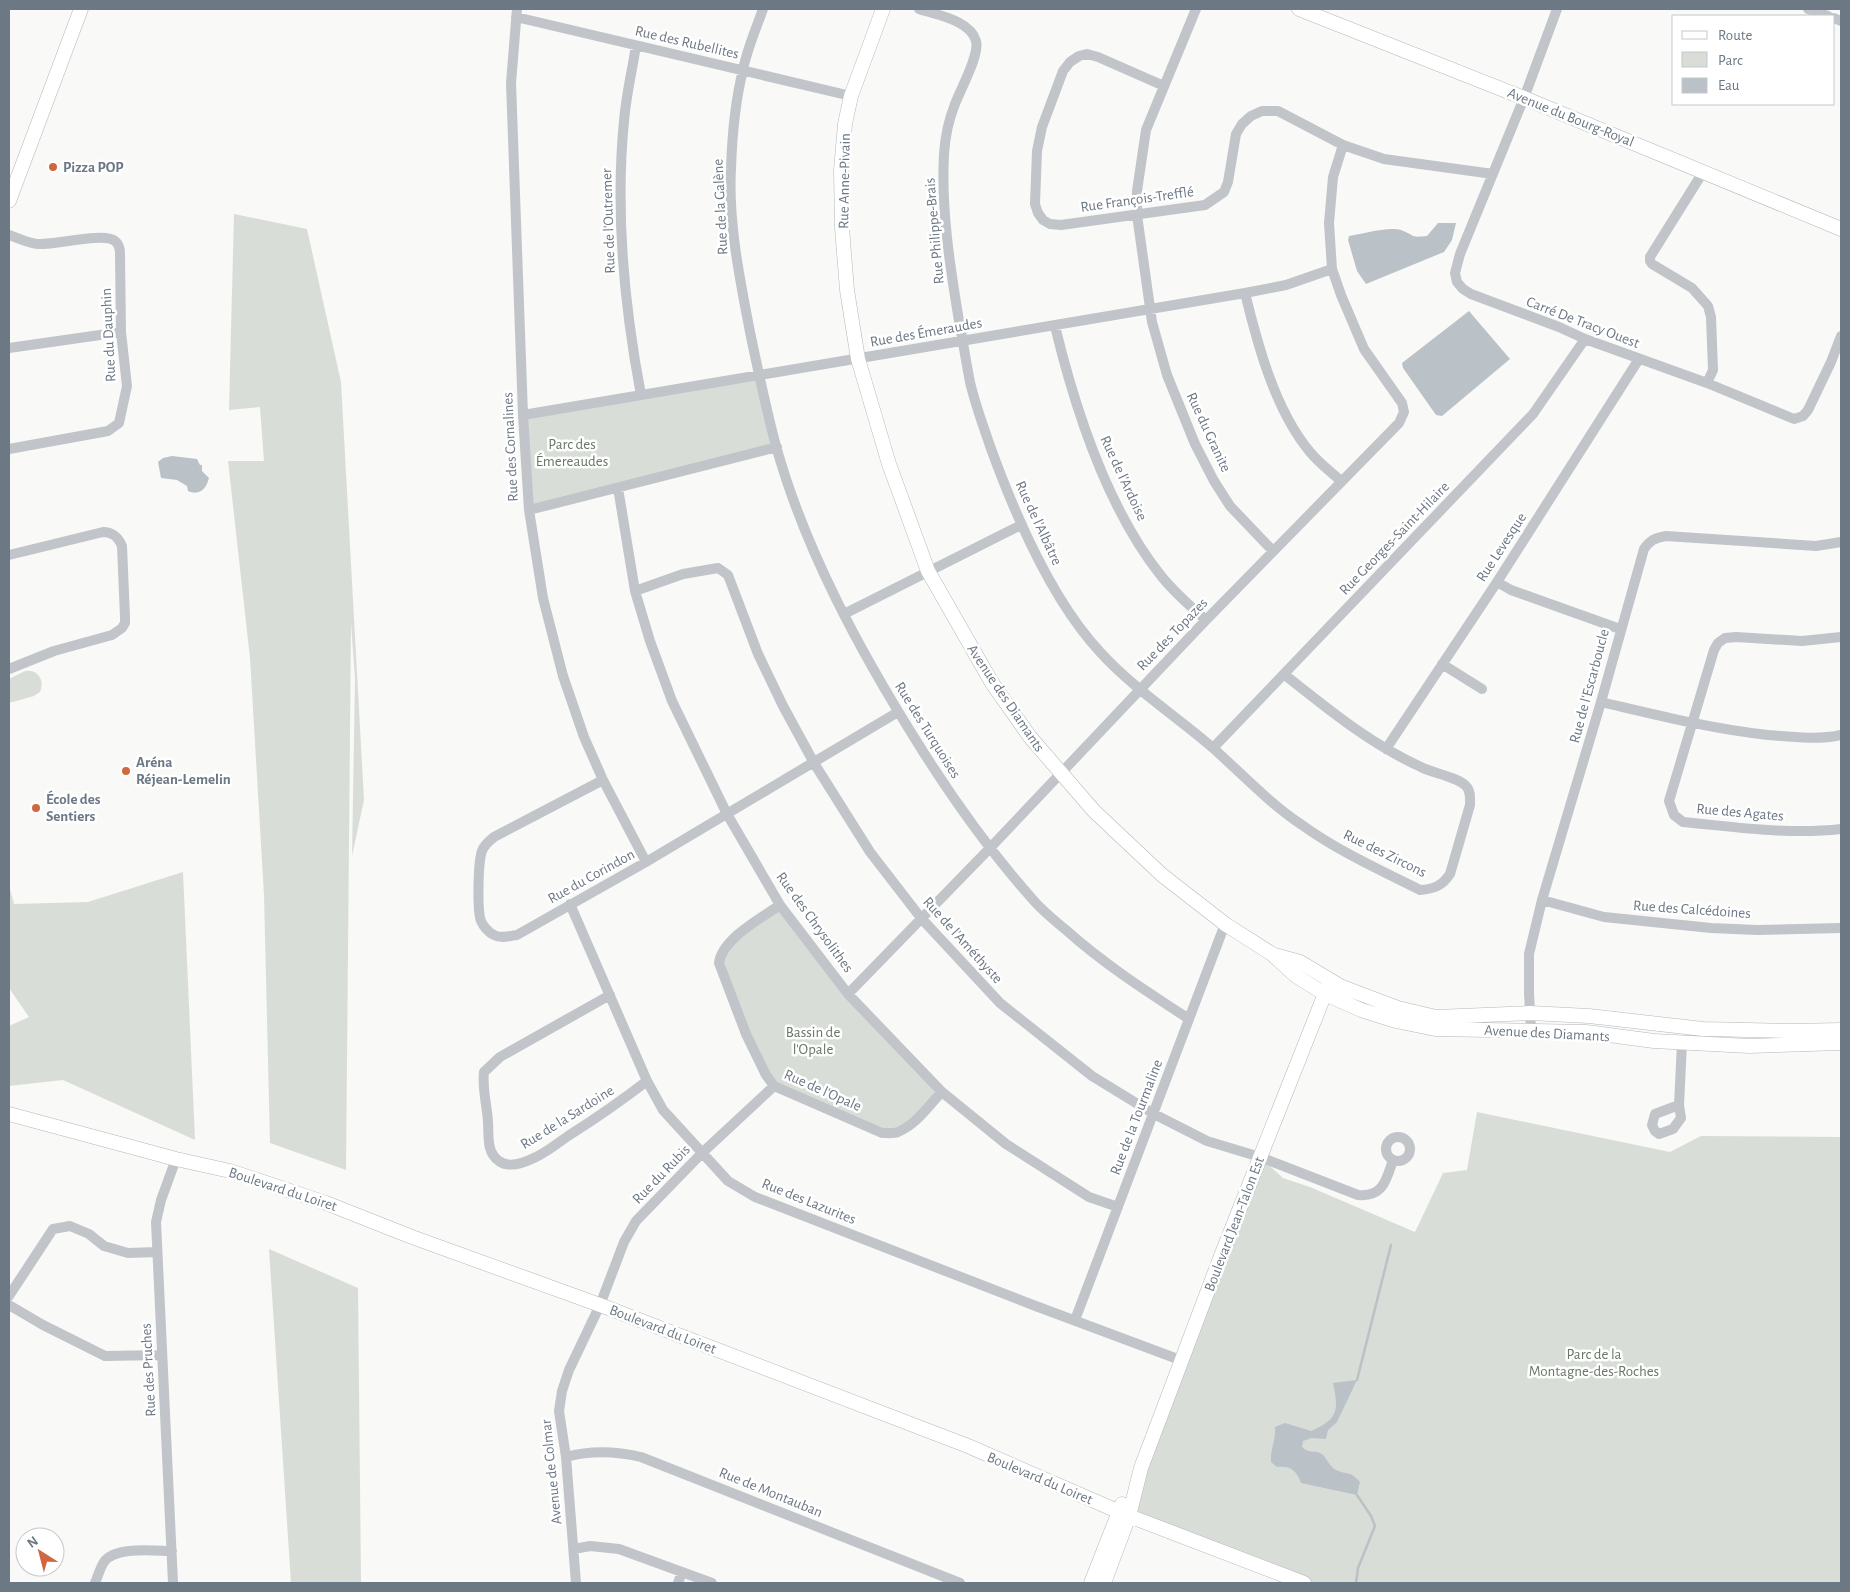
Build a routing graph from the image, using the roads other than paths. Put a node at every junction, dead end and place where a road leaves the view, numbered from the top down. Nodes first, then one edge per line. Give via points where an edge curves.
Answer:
1 (81, 9) edge
2 (763, 9) edge
3 (883, 9) edge
4 (919, 9) edge
5 (1196, 9) edge
6 (1299, 9) edge
7 (1557, 9) edge
8 (1808, 9) edge
9 (517, 13) edge
10 (1825, 15) edge
11 (636, 46) junction
12 (743, 70) junction
13 (1164, 86) junction
14 (851, 96) junction
15 (1524, 98) junction
16 (1343, 145) junction
17 (1703, 172) junction
18 (1493, 174) junction
19 (9, 201) edge
20 (1137, 215) junction
21 (1841, 229) edge
22 (9, 235) edge
23 (1332, 270) junction
24 (1245, 293) junction
25 (1151, 308) junction
26 (1055, 326) junction
27 (121, 332) junction
28 (1841, 336) edge
29 (1585, 339) junction
30 (963, 341) junction
31 (9, 348) edge
32 (858, 359) junction
33 (1639, 359) junction
34 (759, 376) junction
35 (1708, 383) junction
36 (641, 395) junction
37 (523, 415) junction
38 (776, 447) junction
39 (9, 449) edge
40 (1340, 481) junction
41 (618, 488) junction
42 (529, 510) junction
43 (1021, 525) junction
44 (1841, 542) edge
45 (1273, 551) junction
46 (9, 555) edge
47 (928, 571) junction
48 (1497, 582) junction
49 (635, 591) junction
50 (844, 614) junction
51 (1206, 620) junction
52 (1620, 629) junction
53 (1841, 637) edge
54 (1442, 664) junction
55 (9, 669) edge
56 (1285, 675) junction
57 (1140, 689) junction
58 (1482, 689) dead end
59 (1601, 702) junction
60 (898, 712) junction
61 (1692, 723) junction
62 (1841, 735) edge
63 (1213, 748) junction
64 (1386, 749) junction
65 (814, 763) junction
66 (1060, 774) junction
67 (603, 780) junction
68 (727, 814) junction
69 (1841, 829) edge
70 (990, 848) junction
71 (646, 862) junction
72 (1542, 900) junction
73 (570, 904) junction
74 (780, 905) junction
75 (921, 918) junction
76 (1225, 924) junction
77 (1841, 928) edge
78 (1328, 987) junction
79 (848, 994) junction
80 (610, 995) junction
81 (1530, 1013) junction
82 (1189, 1019) junction
83 (1530, 1030) junction
84 (1841, 1030) edge
85 (1682, 1043) junction
86 (1841, 1043) edge
87 (647, 1081) junction
88 (774, 1086) junction
89 (942, 1092) junction
90 (1679, 1105) dead end
91 (9, 1114) edge
92 (1154, 1114) junction
93 (702, 1153) junction
94 (1260, 1157) junction
95 (176, 1159) junction
96 (1393, 1160) dead end
97 (1118, 1207) junction
98 (157, 1252) junction
99 (9, 1296) edge
100 (9, 1305) edge
101 (600, 1305) junction
102 (1075, 1320) junction
103 (162, 1355) junction
104 (1183, 1360) junction
105 (566, 1457) junction
106 (1123, 1514) junction
107 (574, 1549) junction
108 (172, 1551) junction
109 (682, 1572) junction
110 (931, 1572) junction
111 (95, 1583) edge
112 (173, 1583) edge
113 (576, 1583) edge
114 (678, 1583) edge
115 (712, 1583) edge
116 (927, 1583) edge
117 (960, 1583) edge
118 (1091, 1583) edge
119 (1104, 1583) edge
120 (1304, 1583) edge

1 - 19 street
2 - 12 street, Rue de la Galène
3 - 14 street, Rue Anne-Pivain
4 - 30 street, Rue Philippe-Brais via 959,22 976,42 968,74 953,107 944,150 943,189 949,265
5 - 13 street, Rue du Granite
6 - 15 street, Avenue du Bourg-Royal
7 - 15 street, Carré De Tracy Ouest
8 - 10 street
9 - 11 street, Rue des Rubellites
9 - 37 street, Rue des Cornalines via 511,83
11 - 12 street, Rue des Rubellites
11 - 36 street, Rue de l'Outremer via 624,120 620,174 622,251 632,350
12 - 14 street, Rue des Rubellites
12 - 34 street, Rue de la Galène via 730,171 733,228 743,299
13 - 20 street, Rue du Granite via 1146,130 1137,191
13 - 20 street, Rue François-Trefflé via 1098,57 1079,56 1063,71 1042,127 1037,151 1035,204 1043,220 1061,225
14 - 32 street, Rue Anne-Pivain via 841,170 842,228 847,290
15 - 17 street, Avenue du Bourg-Royal
15 - 18 street, Carré De Tracy Ouest
16 - 18 street, Rue François-Trefflé via 1405,163
16 - 20 street, Rue François-Trefflé via 1278,112 1262,111 1251,116 1236,134 1228,182 1224,192 1215,200 1205,205
16 - 23 street, Rue des Topazes via 1333,177 1329,223
17 - 21 street, Avenue du Bourg-Royal
17 - 35 street via 1650,261 1692,288 1708,306 1712,370
18 - 29 street, Carré De Tracy Ouest via 1460,254 1455,273 1457,282 1471,294
20 - 25 street, Rue du Granite
22 - 27 street, Rue du Dauphin via 36,244 105,236 114,240 120,254
23 - 24 street, Rue des Émeraudes via 1286,285
23 - 40 street, Rue des Topazes via 1364,349 1398,395 1404,412 1399,423
24 - 25 street, Rue des Émeraudes
24 - 40 street via 1254,331 1279,400 1310,452
25 - 26 street, Rue des Émeraudes
25 - 45 street, Rue du Granite via 1167,375 1195,444 1230,506
26 - 30 street, Rue des Émeraudes
26 - 51 street, Rue de l'Ardoise via 1083,424 1127,522 1163,578
27 - 31 street
27 - 39 street, Rue du Dauphin via 127,386 119,423 108,431
28 - 35 street, Carré De Tracy Ouest via 1804,416 1794,419
29 - 33 street, Carré De Tracy Ouest
29 - 56 street, Rue Georges-Saint-Hilaire via 1533,414
30 - 32 street, Rue des Émeraudes
30 - 43 street, Rue de l'Albâtre via 970,383 981,418
32 - 34 street, Rue des Émeraudes
32 - 47 street, Avenue des Diamants via 889,464
33 - 35 street, Carré De Tracy Ouest
33 - 48 street, Rue Levesque
34 - 36 street, Rue des Émeraudes
34 - 38 street, Rue des Turquoises
36 - 37 street, Rue des Émeraudes
37 - 42 street, Rue des Cornalines
38 - 41 street
38 - 50 street, Rue des Turquoises via 806,531
40 - 45 street, Rue des Topazes
41 - 42 street
41 - 49 street, Rue des Chrysolithes
42 - 67 street, Rue des Cornalines via 543,598 563,676
43 - 47 street
43 - 57 street, Rue de l'Albâtre via 1077,625 1102,654
44 - 52 street, Rue de l'Escarboucle via 1816,546 1656,538 1644,549
45 - 51 street, Rue des Topazes
46 - 55 street via 110,532 122,546 125,617 122,628 112,635 54,651
47 - 50 street
47 - 66 street, Avenue des Diamants via 992,683
48 - 52 street
48 - 54 street, Rue Levesque
49 - 65 street, Rue de l'Améthyste via 683,574 723,570 728,575 758,654
49 - 68 street, Rue des Chrysolithes via 672,701
50 - 60 street, Rue des Turquoises
51 - 57 street, Rue des Topazes
52 - 59 street, Rue de l'Escarboucle
53 - 61 street via 1802,641 1726,638 1714,650
54 - 58 street
54 - 64 street, Rue Levesque
56 - 63 street, Rue Georges-Saint-Hilaire
56 - 64 street, Rue des Zircons via 1355,730
57 - 63 street, Rue des Zircons
57 - 66 street, Rue des Topazes
59 - 61 street
59 - 72 street, Rue de l'Escarboucle
60 - 65 street, Rue du Corindon
60 - 70 street, Rue des Turquoises via 944,785
61 - 62 street via 1796,738
61 - 69 street, Rue des Agates via 1669,801 1678,819 1776,831
63 - 64 street, Rue des Zircons via 1302,826 1420,890 1432,889 1450,874 1470,805 1470,793 1466,786 1453,779 1422,768
65 - 68 street, Rue du Corindon
65 - 75 street, Rue de l'Améthyste via 870,852
66 - 70 street, Rue des Topazes
66 - 76 street, Avenue des Diamants via 1125,842
67 - 71 street, Rue des Cornalines
67 - 73 street, Rue du Corindon via 494,837 486,843 479,863 481,920 494,935 516,935
68 - 71 street, Rue du Corindon
68 - 74 street, Rue des Chrysolithes
70 - 75 street, Rue des Topazes
70 - 82 street, Rue des Turquoises via 1037,904 1086,948 1128,980
71 - 73 street, Rue du Corindon
72 - 77 street, Rue des Calcédoines via 1604,917 1711,928
72 - 81 street, Rue de l'Escarboucle via 1530,954
73 - 80 street, Rue des Lazurites
74 - 79 street, Rue des Chrysolithes
74 - 88 street, Rue de l'Opale via 730,942 720,955 719,963 746,1034
75 - 79 street, Rue des Topazes
75 - 92 street, Rue de l'Améthyste via 1000,1004 1092,1076
76 - 78 street, Avenue des Diamants via 1272,954 1296,976
76 - 82 street, Rue de la Tourmaline
78 - 81 street, Avenue des Diamants via 1340,986 1398,1008 1436,1017
78 - 83 street, Avenue des Diamants via 1361,1010 1435,1029
78 - 94 street, Boulevard Jean-Talon Est
79 - 89 street, Rue des Chrysolithes
80 - 87 street, Rue des Lazurites
80 - 87 street, Rue de la Sardoine via 500,1057 484,1072 489,1144 493,1156 507,1164 536,1157
81 - 83 street, Rue de l'Escarboucle
81 - 84 street, Avenue des Diamants via 1589,1016 1712,1030
82 - 92 street, Rue de la Tourmaline
83 - 85 street, Avenue des Diamants via 1586,1032
85 - 86 street, Avenue des Diamants via 1750,1046
85 - 90 street
87 - 93 street, Rue des Lazurites via 663,1110
88 - 89 street, Rue de l'Opale via 882,1133 897,1133 919,1118
88 - 93 street, Rue du Rubis
89 - 97 street, Rue des Chrysolithes via 1006,1144 1089,1196
91 - 95 street, Boulevard du Loiret
92 - 94 street, Rue de l'Améthyste via 1207,1141
92 - 97 street, Rue de la Tourmaline
93 - 101 street, Rue du Rubis via 636,1221 624,1242
93 - 102 street, Rue des Lazurites via 728,1181 755,1197
94 - 96 street, Rue de l'Améthyste via 1358,1195 1369,1196 1382,1187
94 - 104 street, Boulevard Jean-Talon Est
95 - 98 street, Rue des Pruches via 156,1222
95 - 101 street, Boulevard du Loiret via 230,1171 326,1203
97 - 102 street, Rue de la Tourmaline
98 - 99 street via 128,1253 104,1246 89,1234 70,1226 53,1230
98 - 103 street, Rue des Pruches
100 - 103 street via 105,1356
101 - 105 street, Avenue de Colmar via 562,1391 559,1411
101 - 106 street, Boulevard du Loiret via 968,1446
102 - 104 street, Rue des Lazurites
103 - 108 street, Rue des Pruches
104 - 106 street, Boulevard Jean-Talon Est
105 - 107 street, Avenue de Colmar
105 - 110 street, Rue de Montauban via 583,1452 621,1452 641,1457
106 - 118 street, Boulevard Jean-Talon Est
106 - 119 street, Boulevard Jean-Talon Est
106 - 120 street, Boulevard du Loiret
107 - 109 street via 590,1546 619,1549
107 - 113 street, Avenue de Colmar
108 - 111 street via 113,1554 105,1560
108 - 112 street, Rue des Pruches
109 - 114 street
109 - 115 street
110 - 116 street
110 - 117 street, Rue de Montauban

